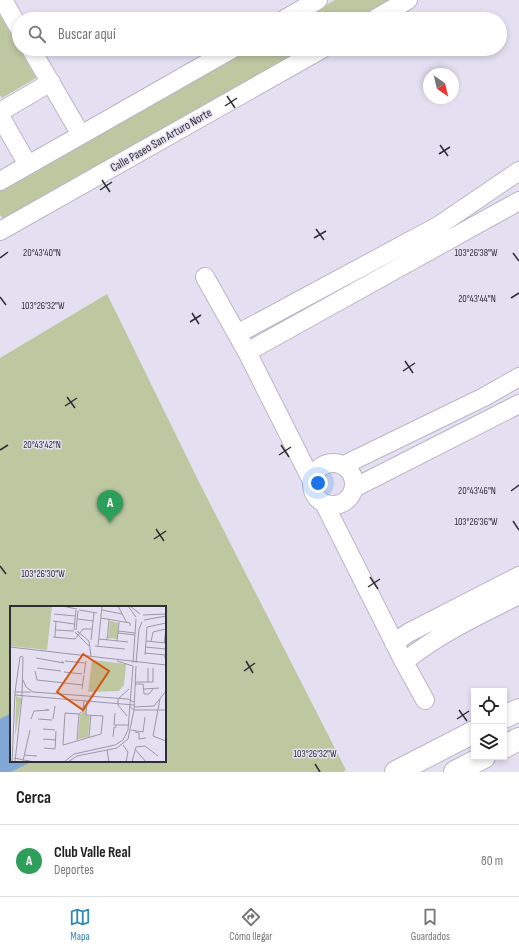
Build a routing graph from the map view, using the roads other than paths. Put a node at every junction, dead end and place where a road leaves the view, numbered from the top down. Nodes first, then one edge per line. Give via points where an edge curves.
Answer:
1 (3, 0) edge
2 (318, 0) edge
3 (408, 0) edge
4 (297, 12) edge
5 (387, 12) edge
6 (12, 16) edge
7 (35, 56) edge
8 (220, 56) edge
9 (310, 56) edge
10 (51, 82) junction
11 (0, 112) edge
12 (0, 116) edge
13 (81, 135) junction
14 (28, 165) junction
15 (519, 171) edge
16 (0, 181) edge
17 (519, 201) edge
18 (0, 231) edge
19 (411, 240) junction
20 (418, 257) junction
21 (205, 277) dead end
22 (237, 334) junction
23 (247, 352) junction
24 (519, 377) edge
25 (484, 397) junction
26 (519, 404) edge
27 (494, 418) junction
28 (344, 465) junction
29 (312, 481) junction
30 (354, 488) junction
31 (324, 503) junction
32 (519, 576) edge
33 (519, 595) edge
34 (394, 642) junction
35 (404, 662) junction
36 (425, 700) dead end
37 (519, 710) edge
38 (507, 716) edge
39 (471, 734) edge
40 (471, 735) edge
41 (519, 739) edge
42 (507, 745) edge
43 (478, 760) edge
44 (396, 772) edge
45 (412, 772) edge
46 (455, 772) edge

1 - 6 street
2 - 4 street
3 - 5 street
7 - 10 street
8 - 13 street
9 - 18 street, Calle Paseo San Arturo Norte
10 - 11 street
10 - 13 street
12 - 14 street
13 - 14 street
14 - 16 street
15 - 19 street via 438,226
17 - 20 street
19 - 20 street
19 - 22 street
20 - 23 street
21 - 22 street
22 - 23 street
23 - 29 street
24 - 25 street
25 - 27 street
25 - 28 street
26 - 27 street
27 - 30 street
28 - 29 street via 334,462 324,465 316,472
28 - 30 street via 353,475
29 - 31 street via 315,494
30 - 31 street via 350,497 343,503
31 - 34 street
32 - 34 street
33 - 35 street via 424,645
34 - 35 street
35 - 36 street
37 - 38 main road
39 - 44 main road
40 - 45 main road
41 - 42 main road
43 - 46 main road

